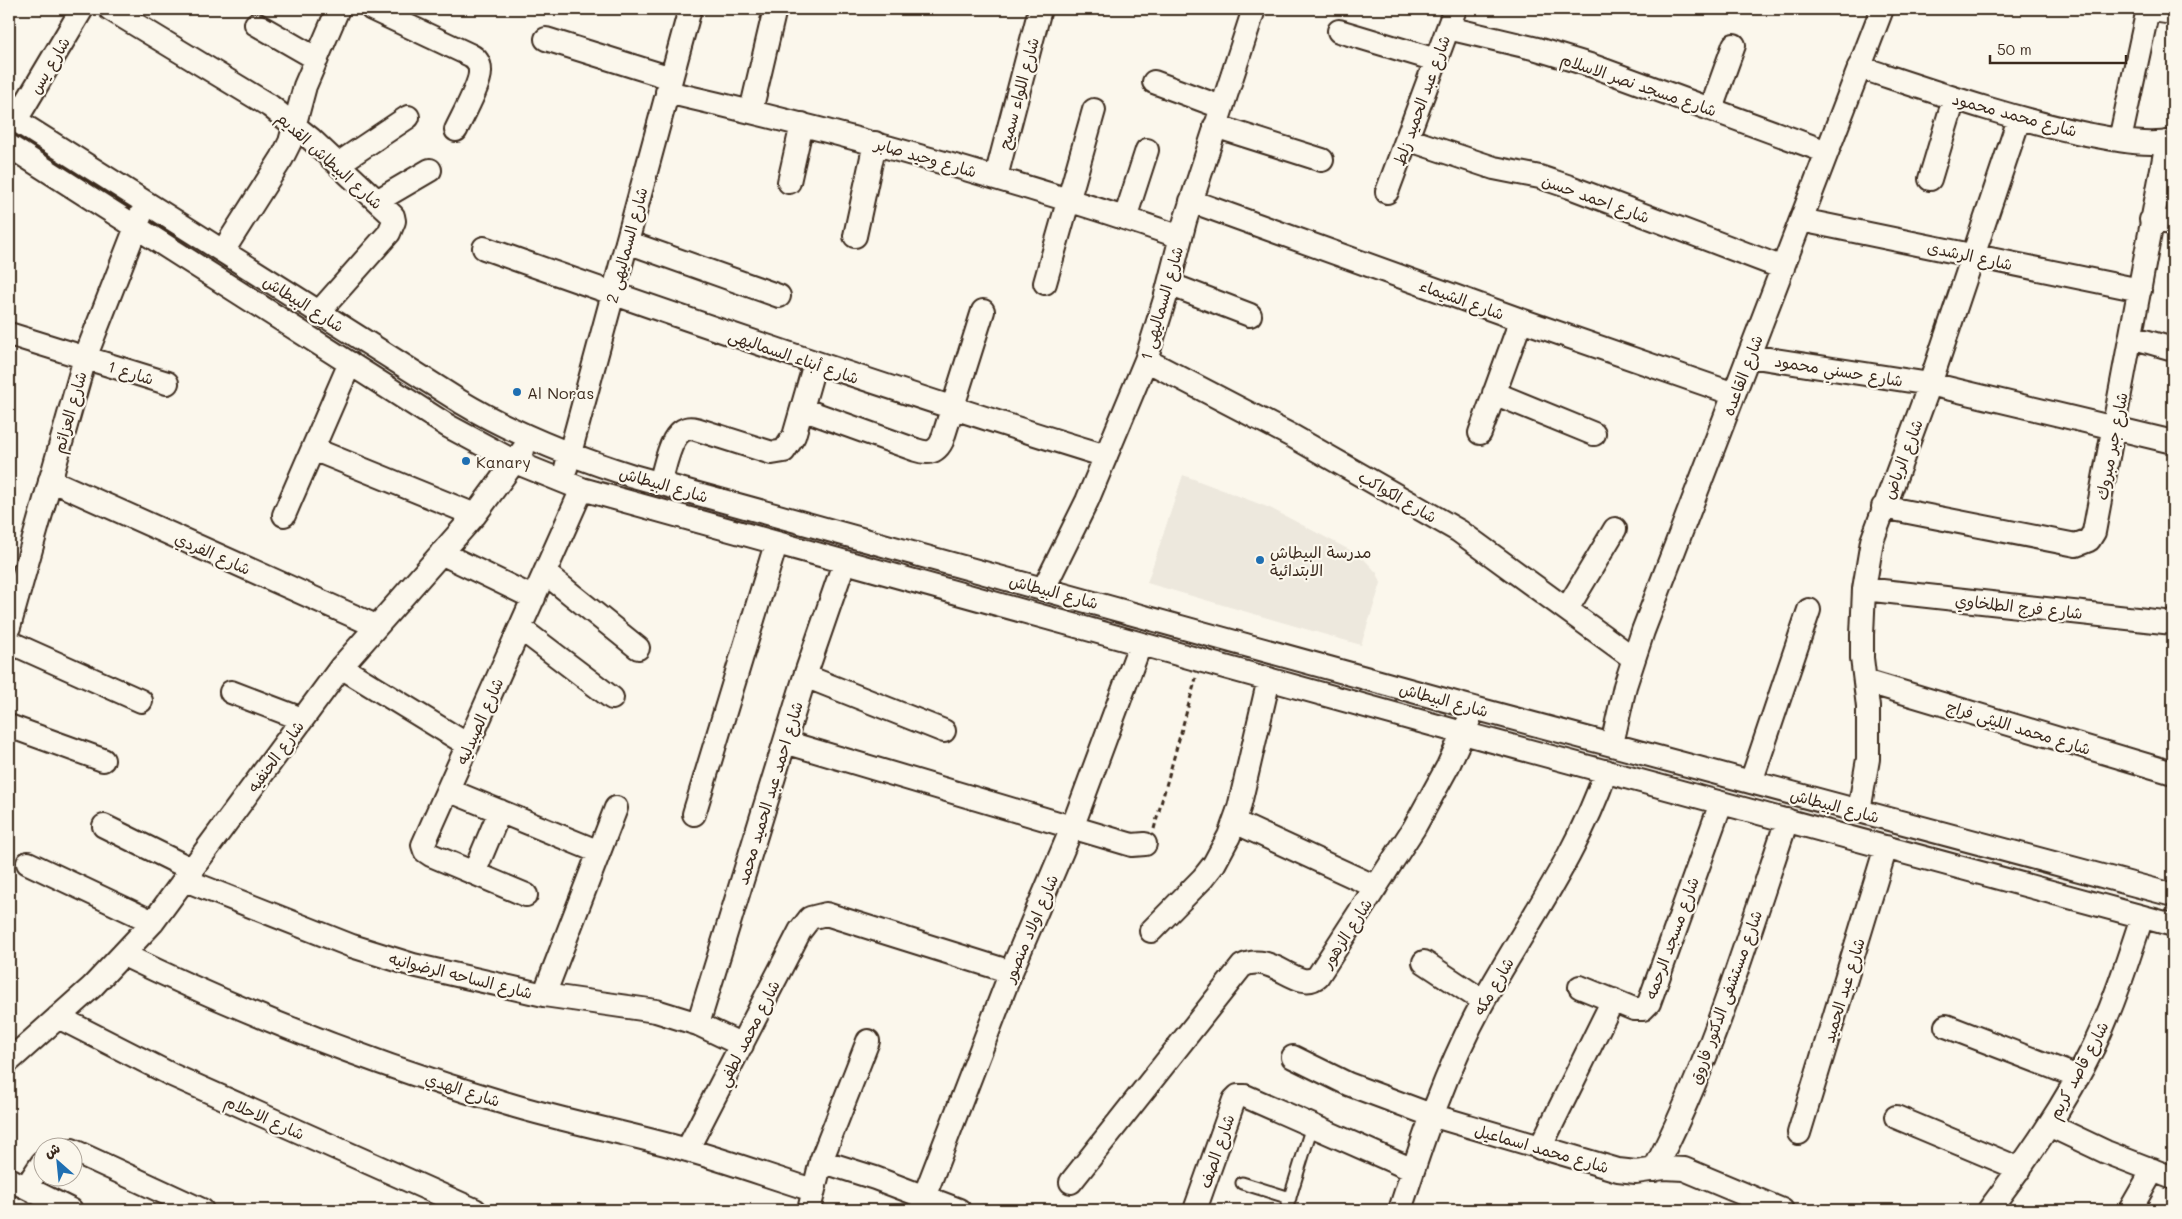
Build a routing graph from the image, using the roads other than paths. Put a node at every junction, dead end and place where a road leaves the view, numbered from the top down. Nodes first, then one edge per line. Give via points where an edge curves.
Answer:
1 (82, 9) edge
2 (110, 9) edge
3 (338, 9) edge
4 (372, 9) edge
5 (690, 9) edge
6 (1040, 9) edge
7 (1254, 9) edge
8 (1882, 9) edge
9 (2147, 9) edge
10 (774, 13) dead end
11 (2173, 13) edge
12 (1451, 19) edge
13 (256, 24) dead end
14 (1339, 30) dead end
15 (546, 39) dead end
16 (1734, 44) dead end
17 (317, 59) junction
18 (1436, 60) junction
19 (1859, 67) junction
20 (1154, 82) dead end
21 (669, 85) junction
22 (1954, 98) junction
23 (1711, 109) junction
24 (1094, 110) dead end
25 (751, 111) junction
26 (1218, 116) junction
27 (408, 117) dead end
28 (12, 118) edge
29 (2019, 119) junction
30 (802, 124) junction
31 (295, 125) junction
32 (456, 130) dead end
33 (1407, 139) junction
34 (2120, 140) junction
35 (2170, 142) edge
36 (875, 143) junction
37 (9, 146) edge
38 (1147, 150) dead end
39 (1827, 152) junction
40 (1322, 160) dead end
41 (338, 164) junction
42 (430, 170) dead end
43 (996, 177) junction
44 (1930, 179) dead end
45 (789, 182) dead end
46 (1387, 192) dead end
47 (1068, 200) junction
48 (377, 201) junction
49 (1191, 201) junction
50 (146, 202) junction
51 (1125, 218) junction
52 (1801, 220) junction
53 (2162, 222) edge
54 (136, 227) junction
55 (856, 236) dead end
56 (1180, 237) junction
57 (628, 242) junction
58 (484, 248) dead end
59 (223, 251) junction
60 (1973, 256) junction
61 (1783, 268) junction
62 (1045, 283) dead end
63 (1169, 284) junction
64 (2140, 290) junction
65 (614, 294) junction
66 (779, 296) dead end
67 (983, 311) dead end
68 (319, 312) junction
69 (1250, 315) dead end
70 (1521, 320) junction
71 (9, 334) edge
72 (2131, 337) junction
73 (2173, 349) edge
74 (1749, 356) junction
75 (85, 358) junction
76 (1146, 360) junction
77 (350, 363) junction
78 (815, 363) junction
79 (167, 383) dead end
80 (1930, 384) junction
81 (1494, 393) junction
82 (1734, 394) junction
83 (802, 409) junction
84 (953, 409) junction
85 (2115, 427) junction
86 (1480, 433) dead end
87 (1594, 434) dead end
88 (530, 439) junction
89 (2173, 442) edge
90 (313, 449) junction
91 (570, 455) junction
92 (1106, 456) junction
93 (515, 462) junction
94 (50, 480) junction
95 (660, 483) junction
96 (572, 485) junction
97 (1883, 507) junction
98 (284, 515) dead end
99 (475, 515) junction
100 (1615, 529) dead end
101 (874, 542) junction
102 (776, 544) junction
103 (441, 553) junction
104 (854, 566) junction
105 (544, 572) junction
106 (1044, 588) junction
107 (1864, 589) junction
108 (534, 598) junction
109 (1567, 609) junction
110 (1809, 610) dead end
111 (2173, 623) edge
112 (376, 626) junction
113 (9, 627) edge
114 (520, 628) junction
115 (9, 642) edge
116 (1140, 644) junction
117 (638, 648) dead end
118 (1633, 658) junction
119 (341, 667) junction
120 (805, 676) junction
121 (1269, 679) junction
122 (1865, 681) junction
123 (231, 692) dead end
124 (612, 698) dead end
125 (141, 702) dead end
126 (1474, 708) junction
127 (302, 719) junction
128 (9, 726) edge
129 (944, 731) dead end
130 (1463, 733) junction
131 (784, 742) junction
132 (1612, 744) junction
133 (468, 745) junction
134 (102, 760) dead end
135 (1606, 771) junction
136 (2173, 773) edge
137 (1751, 782) junction
138 (448, 790) junction
139 (1721, 803) junction
140 (616, 808) dead end
141 (500, 811) junction
142 (1859, 811) junction
143 (694, 814) dead end
144 (1787, 820) junction
145 (1235, 822) junction
146 (104, 826) dead end
147 (1072, 828) junction
148 (1145, 844) road end
149 (1886, 847) junction
150 (600, 852) junction
151 (28, 863) dead end
152 (474, 873) junction
153 (189, 875) junction
154 (1376, 887) junction
155 (2173, 894) edge
156 (526, 895) dead end
157 (2142, 917) junction
158 (154, 922) junction
159 (2173, 925) edge
160 (1151, 931) dead end
161 (124, 955) junction
162 (1424, 962) dead end
163 (1011, 972) junction
164 (1580, 986) dead end
165 (544, 995) junction
166 (1613, 1000) junction
167 (1483, 1001) junction
168 (58, 1018) junction
169 (698, 1024) junction
170 (1946, 1026) dead end
171 (868, 1041) dead end
172 (742, 1045) junction
173 (1293, 1057) dead end
174 (9, 1061) edge
175 (2078, 1077) junction
176 (1431, 1115) junction
177 (1896, 1117) dead end
178 (1312, 1126) junction
179 (2049, 1126) junction
180 (1799, 1133) dead end
181 (1540, 1148) junction
182 (687, 1150) junction
183 (82, 1155) edge
184 (821, 1161) junction
185 (2020, 1168) junction
186 (1412, 1170) junction
187 (1654, 1170) junction
188 (32, 1172) edge
189 (2163, 1174) edge
190 (1071, 1182) dead end
191 (17, 1183) edge
192 (1242, 1184) dead end
193 (1290, 1198) junction
194 (811, 1200) edge
195 (922, 1203) edge
196 (71, 1210) edge
197 (201, 1210) edge
198 (475, 1210) edge
199 (959, 1210) edge
200 (1195, 1210) edge
201 (1286, 1210) edge
202 (1400, 1210) edge
203 (1782, 1210) edge
204 (1989, 1210) edge
205 (2130, 1210) edge

1 - 28 street, شارع يس
2 - 31 street, شارع البيطاش القديم via 244,88
3 - 17 street
4 - 32 street via 470,55 478,62 479,79
5 - 21 street, شارع السماليهى 2
6 - 43 street, شارع اللواء سميح
7 - 26 street, شارع السماليهى 1
8 - 19 street, شارع القاعده
9 - 11 street
9 - 34 street
10 - 25 street
12 - 18 street, شارع عبد الحميد زلط
12 - 23 street, شارع مسجد نصر الاسلام
13 - 17 street
14 - 18 street
15 - 21 street, شارع وحيد صابر
16 - 23 street
17 - 31 street via 305,86
18 - 33 street, شارع عبد الحميد زلط
19 - 22 street, شارع محمد محمود
19 - 39 street, شارع القاعده
20 - 26 street
21 - 25 street, شارع وحيد صابر
21 - 57 street, شارع السماليهى 2
22 - 29 street, شارع محمد محمود
22 - 44 street
23 - 39 street, شارع مسجد نصر الاسلام
24 - 47 street
25 - 30 street, شارع وحيد صابر
26 - 40 street
26 - 49 street, شارع السماليهى 1
27 - 41 street
28 - 50 street, شارع البيطاش
29 - 34 street, شارع محمد محمود
29 - 60 street, شارع الرياض
30 - 36 street, شارع وحيد صابر
30 - 45 street
31 - 41 street, شارع البيطاش القديم
31 - 59 street via 282,158
33 - 46 street, شارع عبد الحميد زلط
33 - 61 street, شارع احمد حسن via 1494,168 1570,187
34 - 35 street, شارع محمد محمود
35 - 53 street, شارع جبر مبروك
36 - 43 street, شارع وحيد صابر
36 - 55 street
37 - 54 street, شارع البيطاش
38 - 51 street
39 - 52 street, شارع القاعده
41 - 48 street, شارع البيطاش القديم
42 - 48 street
43 - 47 street, شارع وحيد صابر
47 - 51 street, شارع وحيد صابر
47 - 62 street
48 - 68 street, شارع البيطاش القديم via 393,216 393,227
49 - 56 street, شارع السماليهى 1
49 - 70 street, شارع الشيماء
50 - 54 street, شارع العزائم
50 - 59 street, شارع البيطاش
51 - 56 street, شارع وحيد صابر
52 - 60 street, شارع الرشدى
52 - 61 street, شارع القاعده
53 - 64 street, شارع جبر مبروك
54 - 75 street, شارع العزائم
54 - 77 street, شارع البيطاش
56 - 63 street, شارع السماليهى 1
57 - 65 street, شارع السماليهى 2
57 - 66 street
58 - 65 street, شارع أبناء السماليهى
59 - 68 street, شارع البيطاش
60 - 64 street, شارع الرشدى
60 - 80 street, شارع الرياض
61 - 74 street, شارع القاعده
63 - 69 street
63 - 76 street, شارع السماليهى 1
64 - 72 street, شارع جبر مبروك
65 - 78 street, شارع أبناء السماليهى
65 - 91 street, شارع السماليهى 2
67 - 84 street
68 - 88 street, شارع البيطاش via 461,402
70 - 81 street
70 - 82 street, شارع الشيماء
71 - 75 street, شارع 1
72 - 73 street
72 - 85 street, شارع جبر مبروك
74 - 80 street, شارع حسني محمود
74 - 82 street, شارع القاعده
75 - 79 street, شارع 1
75 - 94 street, شارع العزائم
76 - 92 street, شارع السماليهى 1
76 - 109 street, شارع الكواكب via 1294,437 1431,514
77 - 90 street
77 - 93 street, شارع البيطاش via 463,434
78 - 83 street
78 - 84 street, شارع أبناء السماليهى
80 - 85 street, شارع حسني محمود
80 - 97 street, شارع الرياض
81 - 86 street
81 - 87 street
82 - 118 street, شارع القاعده
83 - 84 street via 925,453 940,445
83 - 95 street via 792,441 778,452 691,428 681,430 674,438
84 - 92 street, شارع أبناء السماليهى
85 - 89 street, شارع حسني محمود
85 - 97 street, شارع جبر مبروك via 2094,532 2081,545
88 - 91 street, شارع البيطاش
88 - 93 street, شارع الحنفيه
90 - 98 street
90 - 99 street
91 - 95 street, شارع البيطاش
91 - 96 street, شارع السماليهى 2
92 - 106 street, شارع السماليهى 1
93 - 96 street, شارع البيطاش
93 - 99 street, شارع الحنفيه
94 - 112 street, شارع الفردي
94 - 113 street, شارع العزائم
95 - 101 street, شارع البيطاش
96 - 102 street, شارع البيطاش
96 - 105 street, شارع الصيدليه
97 - 107 street, شارع الرياض via 1872,541
99 - 103 street, شارع الحنفيه
100 - 109 street
101 - 104 street, شارع احمد عبد الحميد محمد
101 - 106 street, شارع البيطاش
102 - 104 street, شارع البيطاش
102 - 143 street
103 - 108 street
103 - 112 street, شارع الحنفيه
104 - 116 street, شارع البيطاش
104 - 120 street, شارع احمد عبد الحميد محمد
105 - 108 street, شارع الصيدليه
105 - 117 street
106 - 126 street, شارع البيطاش
107 - 111 street, شارع فرج الطلخاوي
107 - 122 street, شارع الرياض
108 - 114 street, شارع الصيدليه
109 - 118 street, شارع الكواكب
110 - 137 street
112 - 119 street, شارع الحنفيه
114 - 124 street
114 - 133 street, شارع الصيدليه
115 - 125 street
116 - 121 street, شارع البيطاش
116 - 147 street, شارع اولاد منصور
118 - 132 street, شارع القاعده
119 - 127 street, شارع الحنفيه
119 - 133 street
120 - 129 street
120 - 131 street, شارع احمد عبد الحميد محمد
121 - 130 street, شارع البيطاش
121 - 145 street
122 - 136 street, شارع محمد الليثى فراج
122 - 142 street, شارع الرياض via 1869,733
123 - 127 street
126 - 130 street, شارع الزهور
126 - 132 street, شارع البيطاش
127 - 153 street, شارع الحنفيه
128 - 134 street
130 - 135 street, شارع البيطاش
130 - 154 street, شارع الزهور via 1432,798
131 - 147 street
131 - 169 street, شارع احمد عبد الحميد محمد
132 - 137 street, شارع البيطاش
133 - 138 street, شارع الصيدليه
135 - 139 street, شارع البيطاش
135 - 167 street, شارع مكه via 1581,832
137 - 142 street, شارع البيطاش
138 - 141 street
138 - 152 street, شارع الصيدليه via 425,838 424,848 431,855
139 - 144 street, شارع البيطاش
139 - 166 street, شارع مسجد الرحمه via 1649,1003 1638,1009
140 - 150 street
141 - 150 street
141 - 152 street
142 - 155 street, شارع البيطاش
144 - 149 street, شارع البيطاش
144 - 187 street, شارع مستشفى الدكتور فاروق via 1713,1036 1684,1109
145 - 154 street
145 - 160 street via 1214,864
146 - 153 street, شارع الساحه الرضوانيه
147 - 148 street via 1136,846
147 - 163 street, شارع اولاد منصور
149 - 157 street, شارع البيطاش
149 - 180 street, شارع عبد الحميد
150 - 165 street
151 - 158 street
152 - 156 street, شارع الصيدليه
153 - 158 street, شارع الحنفيه
153 - 165 street, شارع الساحه الرضوانيه via 352,946 413,965
154 - 190 street, شارع الزهور via 1315,979 1304,981 1264,962 1242,966
157 - 159 street, شارع البيطاش
157 - 175 street, شارع قاصد كريم via 2109,1012
158 - 161 street, شارع الحنفيه
161 - 168 street, شارع الحنفيه
161 - 182 street, شارع الهدي via 294,1031 444,1084 570,1122
162 - 167 street
163 - 172 street, شارع محمد لطفي via 826,914 810,918 800,930
163 - 195 street, شارع اولاد منصور
164 - 166 street, شارع مسجد الرحمه
165 - 169 street, شارع الساحه الرضوانيه via 656,1011
166 - 181 street
167 - 176 street, شارع مكه via 1451,1065
168 - 174 street, شارع الحنفيه
168 - 198 street, شارع الاحلام via 179,1078
169 - 172 street, شارع الساحه الرضوانيه
170 - 175 street
171 - 184 street
172 - 182 street, شارع محمد لطفي
173 - 176 street, شارع محمد اسماعيل via 1348,1084
175 - 179 street, شارع قاصد كريم
176 - 181 street, شارع محمد اسماعيل
176 - 186 street, شارع مكه
177 - 185 street
178 - 186 street
178 - 193 lane
178 - 200 street, شارع الصف via 1245,1096 1234,1100
179 - 185 street, شارع قاصد كريم
179 - 189 street
181 - 187 street, شارع محمد اسماعيل via 1618,1170
182 - 194 street, شارع الهدي
183 - 197 street
184 - 194 street
184 - 195 street
185 - 204 street, شارع قاصد كريم
186 - 202 street, شارع مكه
187 - 203 street, شارع محمد اسماعيل via 1684,1169
188 - 191 street
189 - 205 street
191 - 196 street
192 - 193 lane
193 - 201 lane
195 - 199 street

